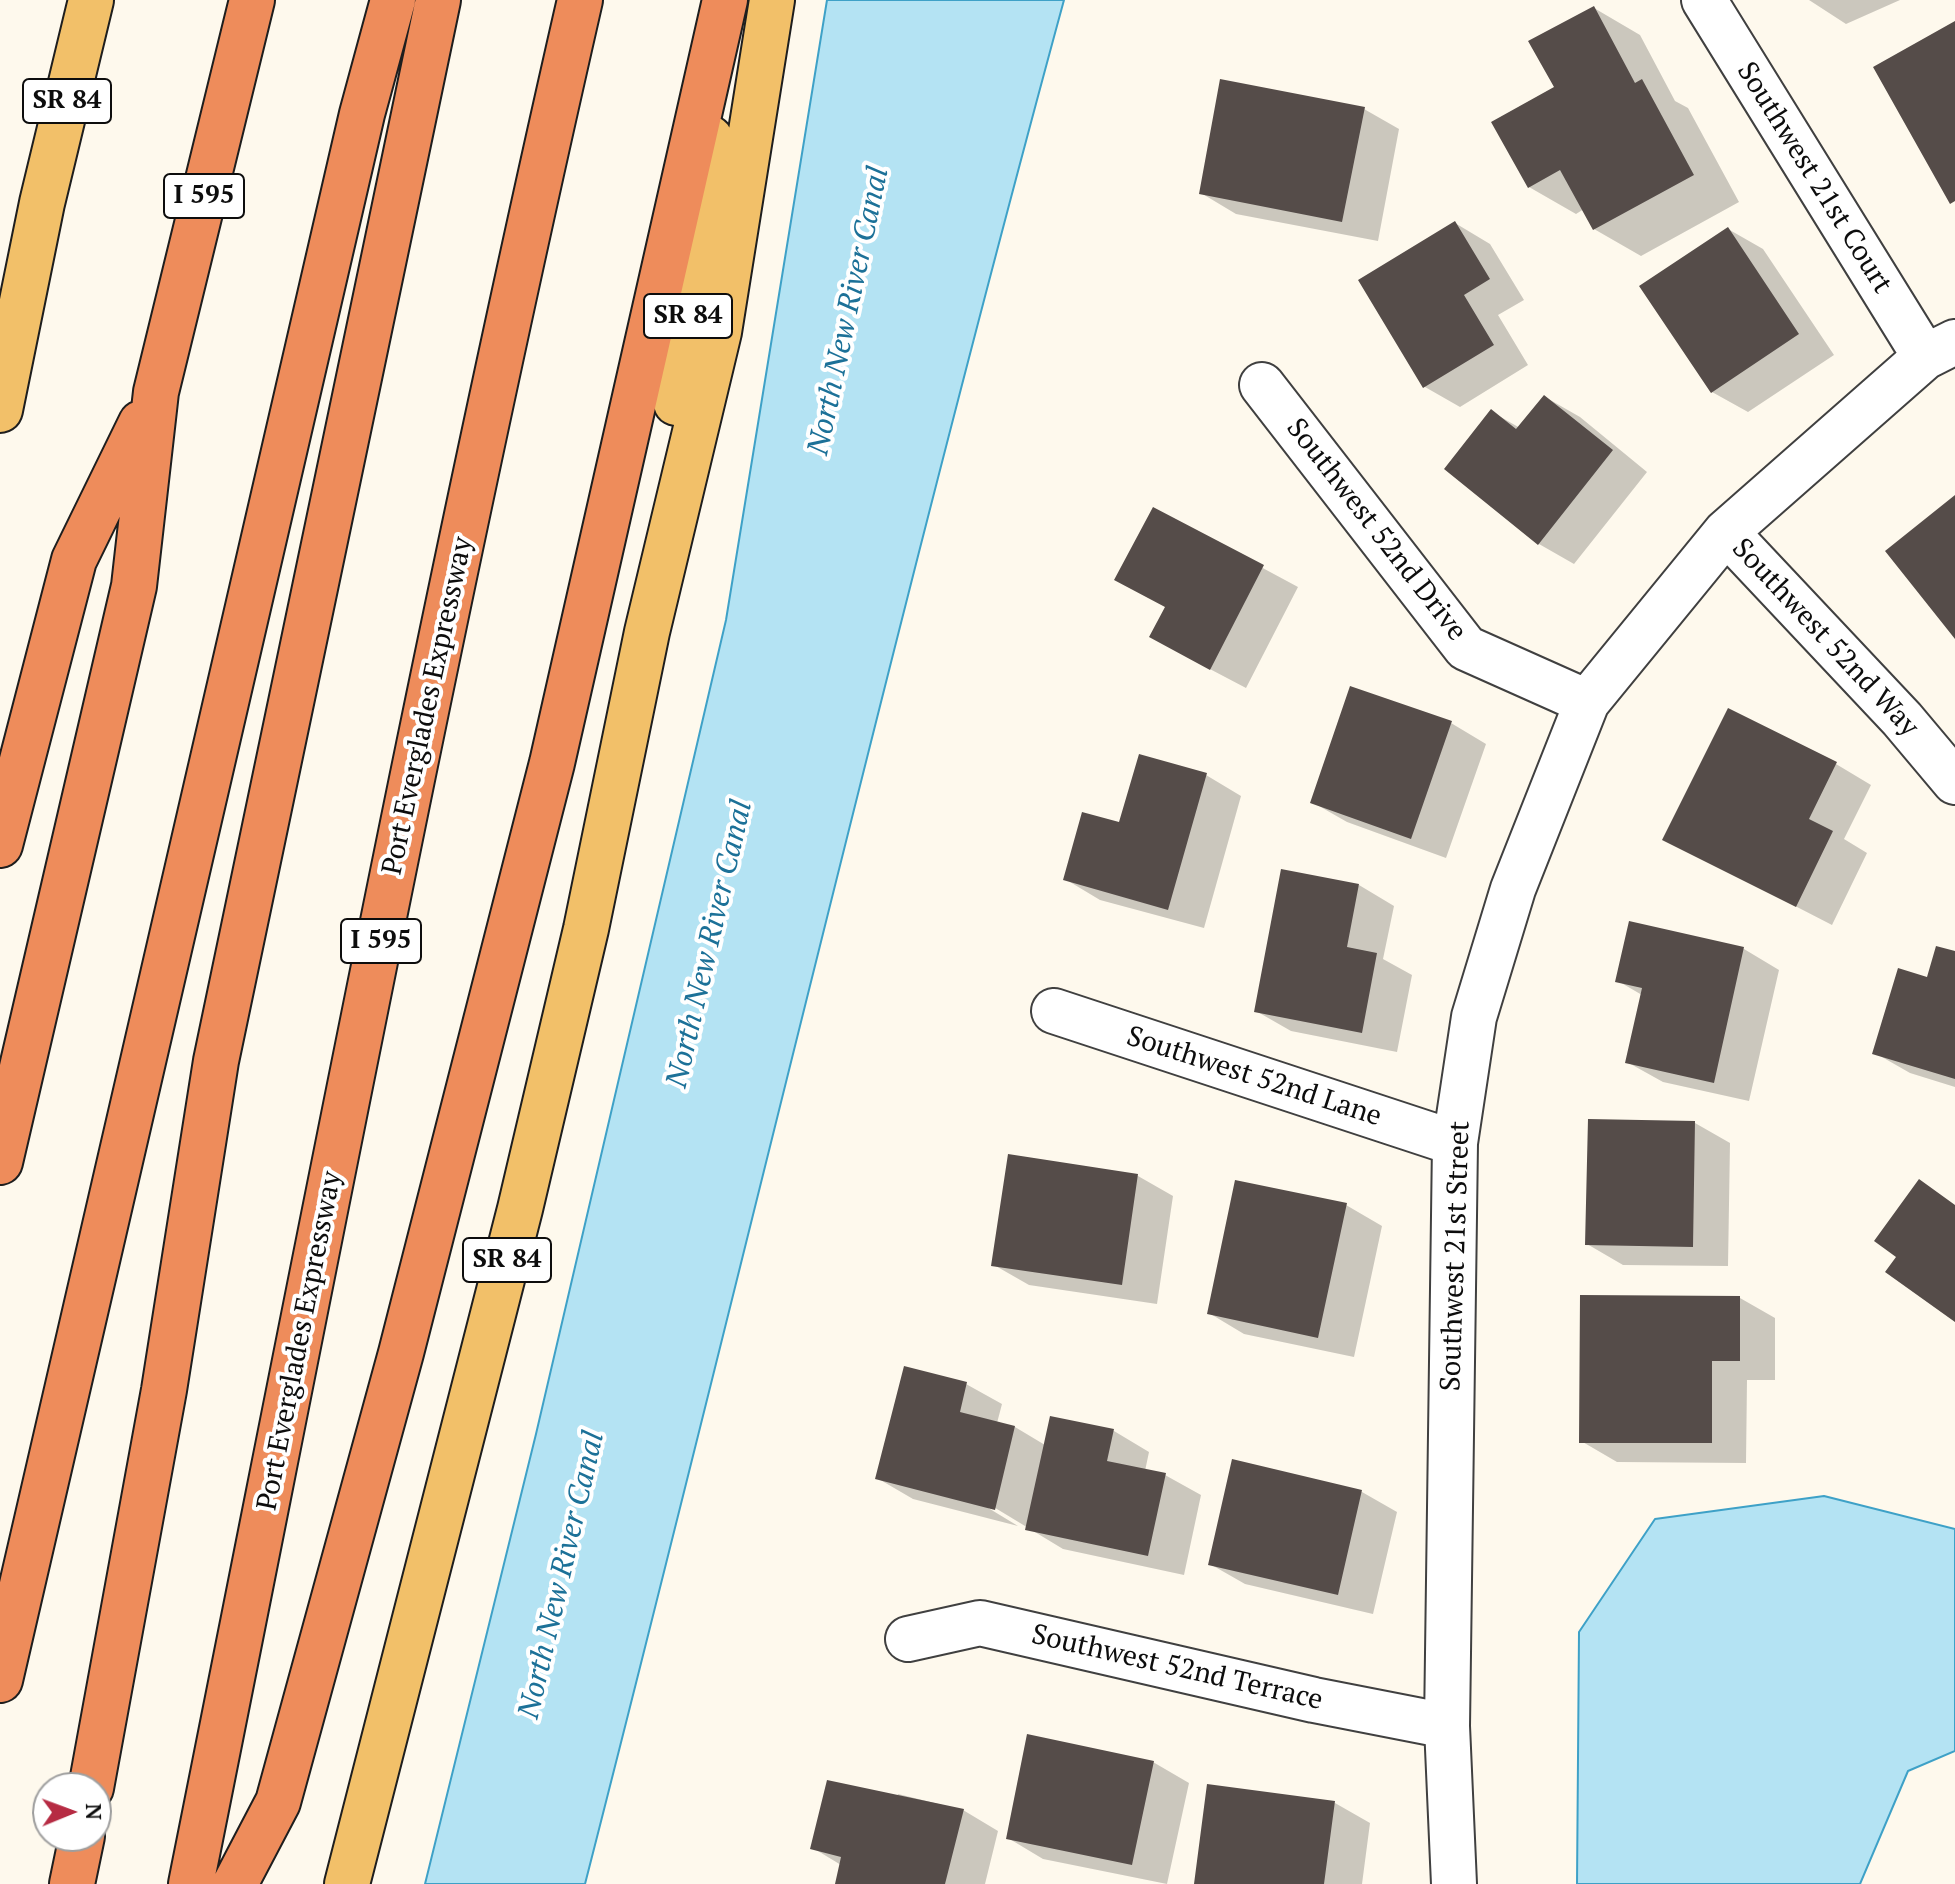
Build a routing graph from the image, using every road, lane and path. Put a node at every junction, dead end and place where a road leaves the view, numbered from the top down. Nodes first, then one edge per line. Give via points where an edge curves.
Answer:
1 (91, 0) edge
2 (252, 0) edge
3 (393, 0) edge
4 (438, 0) edge
5 (580, 0) edge
6 (726, 0) edge
7 (772, 0) edge
8 (1704, 0) edge
9 (1940, 350) edge
10 (1262, 385) dead end
11 (156, 392) junction
12 (0, 410) edge
13 (1726, 532) junction
14 (647, 632) junction
15 (1587, 702) junction
16 (1955, 782) edge
17 (0, 845) edge
18 (1054, 1011) dead end
19 (1455, 1143) junction
20 (0, 1162) edge
21 (908, 1639) dead end
22 (0, 1680) edge
23 (1447, 1726) junction
24 (94, 1772) edge
25 (79, 1852) edge
26 (72, 1884) edge
27 (191, 1884) edge
28 (235, 1884) edge
29 (347, 1884) edge
30 (1454, 1884) edge

1 - 12 main road, SR 84
2 - 11 highway, I 595
3 - 22 highway via 322,284
4 - 24 highway via 216,1061 164,1390
5 - 27 highway, Port Everglades Expressway / I 595 via 434,676
6 - 14 main road, SR 84
6 - 28 highway via 552,763 401,1353 278,1802
7 - 14 main road via 719,332
8 - 9 street, Southwest 21st Court
9 - 13 street, Southwest 21st Street
10 - 15 street, Southwest 52nd Drive via 1466,648
11 - 17 highway via 74,560
11 - 20 highway, I 595 via 134,586
13 - 15 street, Southwest 21st Street
13 - 16 street, Southwest 52nd Way
14 - 29 main road, SR 84 via 555,1064
15 - 19 street, Southwest 21st Street via 1513,889 1491,960 1474,1017
18 - 19 street, Southwest 52nd Lane
19 - 23 street, Southwest 21st Street
21 - 23 street, Southwest 52nd Terrace via 980,1623
23 - 30 street, Southwest 21st Street
25 - 26 highway

